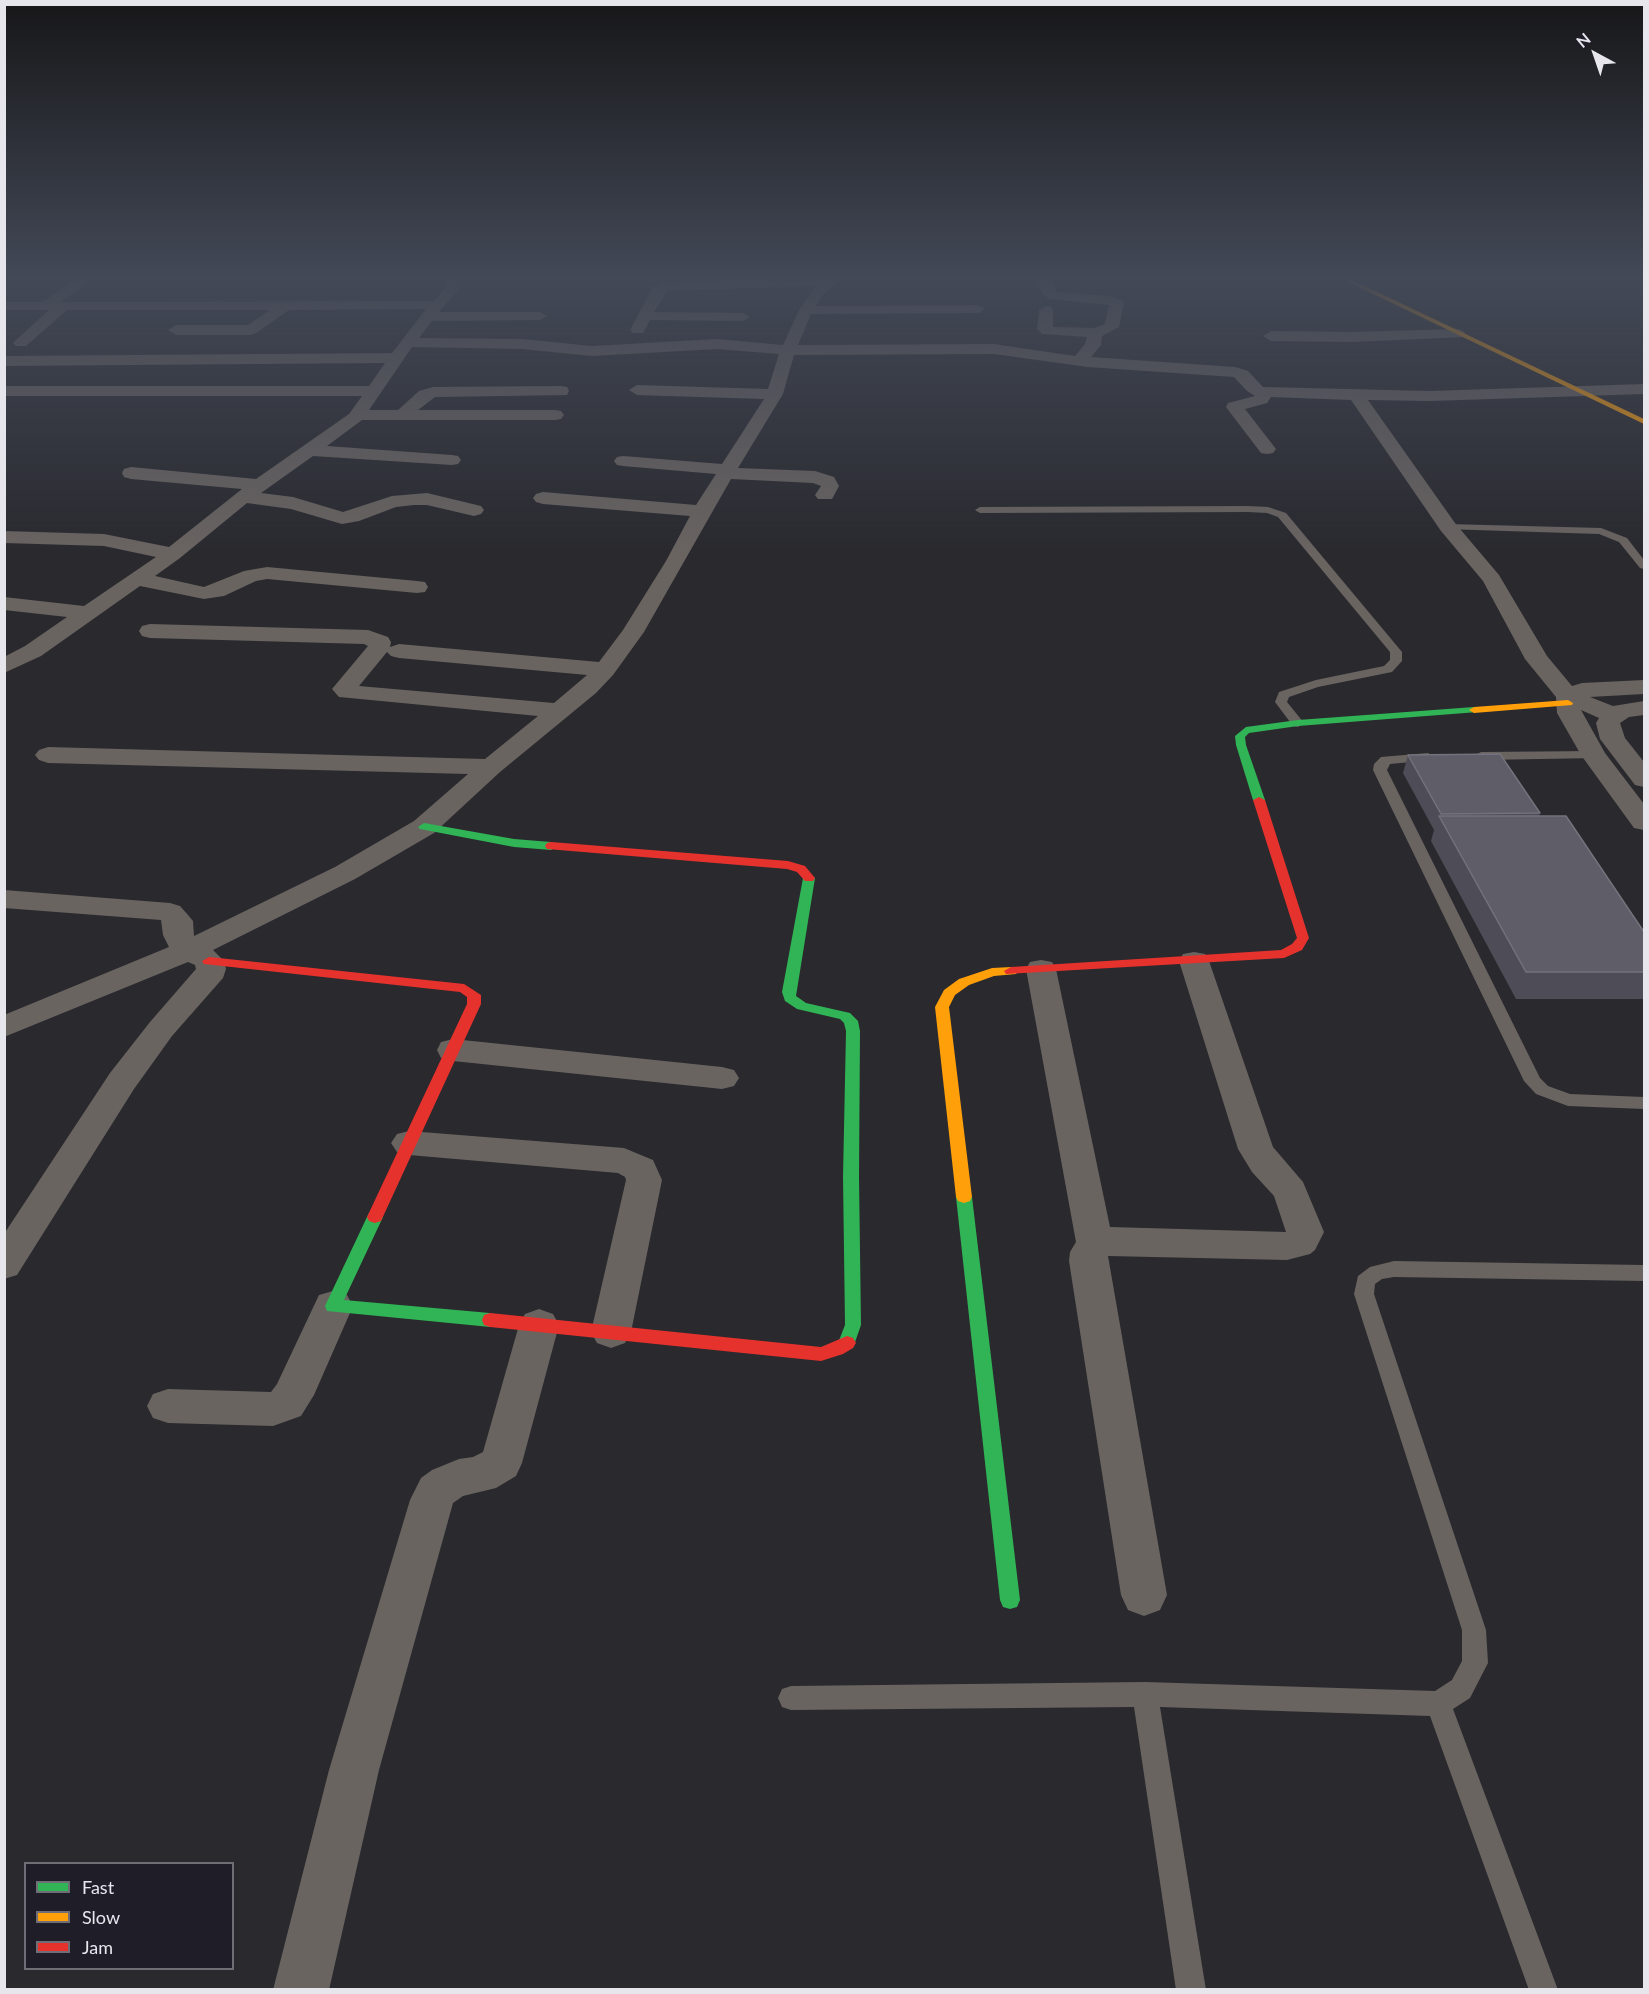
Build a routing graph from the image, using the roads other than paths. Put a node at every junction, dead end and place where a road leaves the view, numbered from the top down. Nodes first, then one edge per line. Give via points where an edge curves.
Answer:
1 (387, 372) edge
2 (782, 372) edge
3 (1235, 372) edge
4 (1539, 372) edge
5 (1644, 389) edge
6 (637, 390) dead end
7 (4, 391) edge
8 (374, 391) junction
9 (1266, 392) junction
10 (1581, 392) junction
11 (776, 394) junction
12 (1356, 395) junction
13 (357, 415) junction
14 (402, 415) junction
15 (533, 415) junction
16 (555, 415) dead end
17 (1644, 422) edge
18 (1267, 449) dead end
19 (310, 450) junction
20 (452, 460) dead end
21 (622, 461) dead end
22 (728, 471) junction
23 (131, 473) dead end
24 (262, 485) junction
25 (825, 495) dead end
26 (243, 497) junction
27 (543, 498) dead end
28 (474, 510) dead end
29 (980, 510) dead end
30 (702, 511) junction
31 (1448, 527) junction
32 (4, 537) edge
33 (173, 554) junction
34 (1644, 566) edge
35 (136, 579) junction
36 (417, 588) dead end
37 (4, 603) edge
38 (88, 613) junction
39 (150, 631) dead end
40 (399, 651) dead end
41 (4, 666) edge
42 (605, 670) junction
43 (1644, 687) edge
44 (1568, 700) junction
45 (1644, 708) edge
46 (561, 711) junction
47 (1614, 715) junction
48 (1298, 723) junction
49 (48, 755) dead end
50 (1594, 755) junction
51 (1497, 756) junction
52 (1441, 757) edge
53 (1463, 757) edge
54 (491, 767) junction
55 (1511, 775) edge
56 (1644, 779) edge
57 (1644, 822) edge
58 (424, 827) junction
59 (4, 899) edge
60 (200, 955) junction
61 (1194, 961) junction
62 (1041, 969) junction
63 (4, 1027) edge
64 (453, 1050) junction
65 (722, 1078) dead end
66 (1644, 1103) edge
67 (409, 1143) junction
68 (1095, 1245) junction
69 (4, 1264) edge
70 (1644, 1273) edge
71 (333, 1306) junction
72 (539, 1325) junction
73 (611, 1332) junction
74 (168, 1406) dead end
75 (1144, 1595) dead end
76 (1010, 1600) dead end
77 (1145, 1694) junction
78 (791, 1698) dead end
79 (1438, 1704) junction
80 (301, 1989) edge
81 (1191, 1989) edge
82 (1544, 1989) edge

1 - 8 street
2 - 11 street
3 - 9 street via 1256,390
4 - 10 street
5 - 10 street
6 - 11 street
7 - 8 street
8 - 13 street
9 - 12 street
9 - 18 street via 1261,399 1234,407
10 - 12 street
10 - 17 street
11 - 22 street
12 - 31 street
13 - 14 street
13 - 19 street
14 - 15 street
14 - 15 street via 433,392 555,391
15 - 16 street
19 - 20 street
19 - 24 street
21 - 22 street
22 - 25 street via 815,477 830,486
22 - 30 street
23 - 24 street
24 - 26 street
26 - 28 street via 293,503 352,517 392,502 414,499
26 - 33 street
27 - 30 street
29 - 48 lane via 1248,509 1282,515 1396,652 1396,661 1388,669 1283,695 1281,702
30 - 42 street via 633,632
31 - 34 lane via 1601,531 1623,540
31 - 44 street via 1492,579 1537,659
32 - 33 street via 104,540
33 - 35 street
35 - 36 street via 204,593 250,575 267,573
35 - 38 street
37 - 38 street
38 - 41 street
39 - 46 street via 368,637 380,642 379,647 346,686 347,692
40 - 42 street
42 - 46 street
43 - 44 street via 1582,690
44 - 47 street
44 - 48 street
44 - 50 street via 1569,713
45 - 47 street
46 - 54 street
47 - 56 street via 1608,723 1612,739
48 - 61 street via 1257,727 1240,736 1303,938 1297,947 1284,954
49 - 54 street
50 - 51 lane
50 - 57 street
51 - 53 lane
51 - 55 lane
52 - 66 lane via 1395,758 1386,760 1380,770 1533,1081 1542,1090 1568,1100
54 - 58 street
58 - 60 street
58 - 73 street via 514,843 788,865 808,875 790,998 802,1006 845,1016 854,1031 853,1325 849,1341 821,1354
59 - 60 street via 170,912 178,921 180,941
60 - 63 street
60 - 64 street via 464,988 474,995 474,1004
60 - 69 street via 211,969 207,978 161,1029 122,1081
61 - 62 street
61 - 68 street via 1256,1149 1290,1191 1305,1232 1297,1244 1287,1246 1107,1241
62 - 68 street
62 - 76 street via 992,972 964,982 949,993 942,1007
64 - 65 street
64 - 67 street
67 - 71 street
67 - 73 street via 624,1161 640,1169 644,1180
68 - 75 street via 1088,1261
70 - 79 lane via 1394,1269 1377,1272 1365,1281 1364,1294 1474,1630 1475,1663 1461,1689
71 - 72 street
71 - 74 street via 286,1404 273,1409
72 - 73 street
72 - 80 street via 501,1463 481,1475 447,1483 432,1500 357,1759
77 - 78 lane
77 - 79 lane
77 - 81 lane
79 - 82 lane

